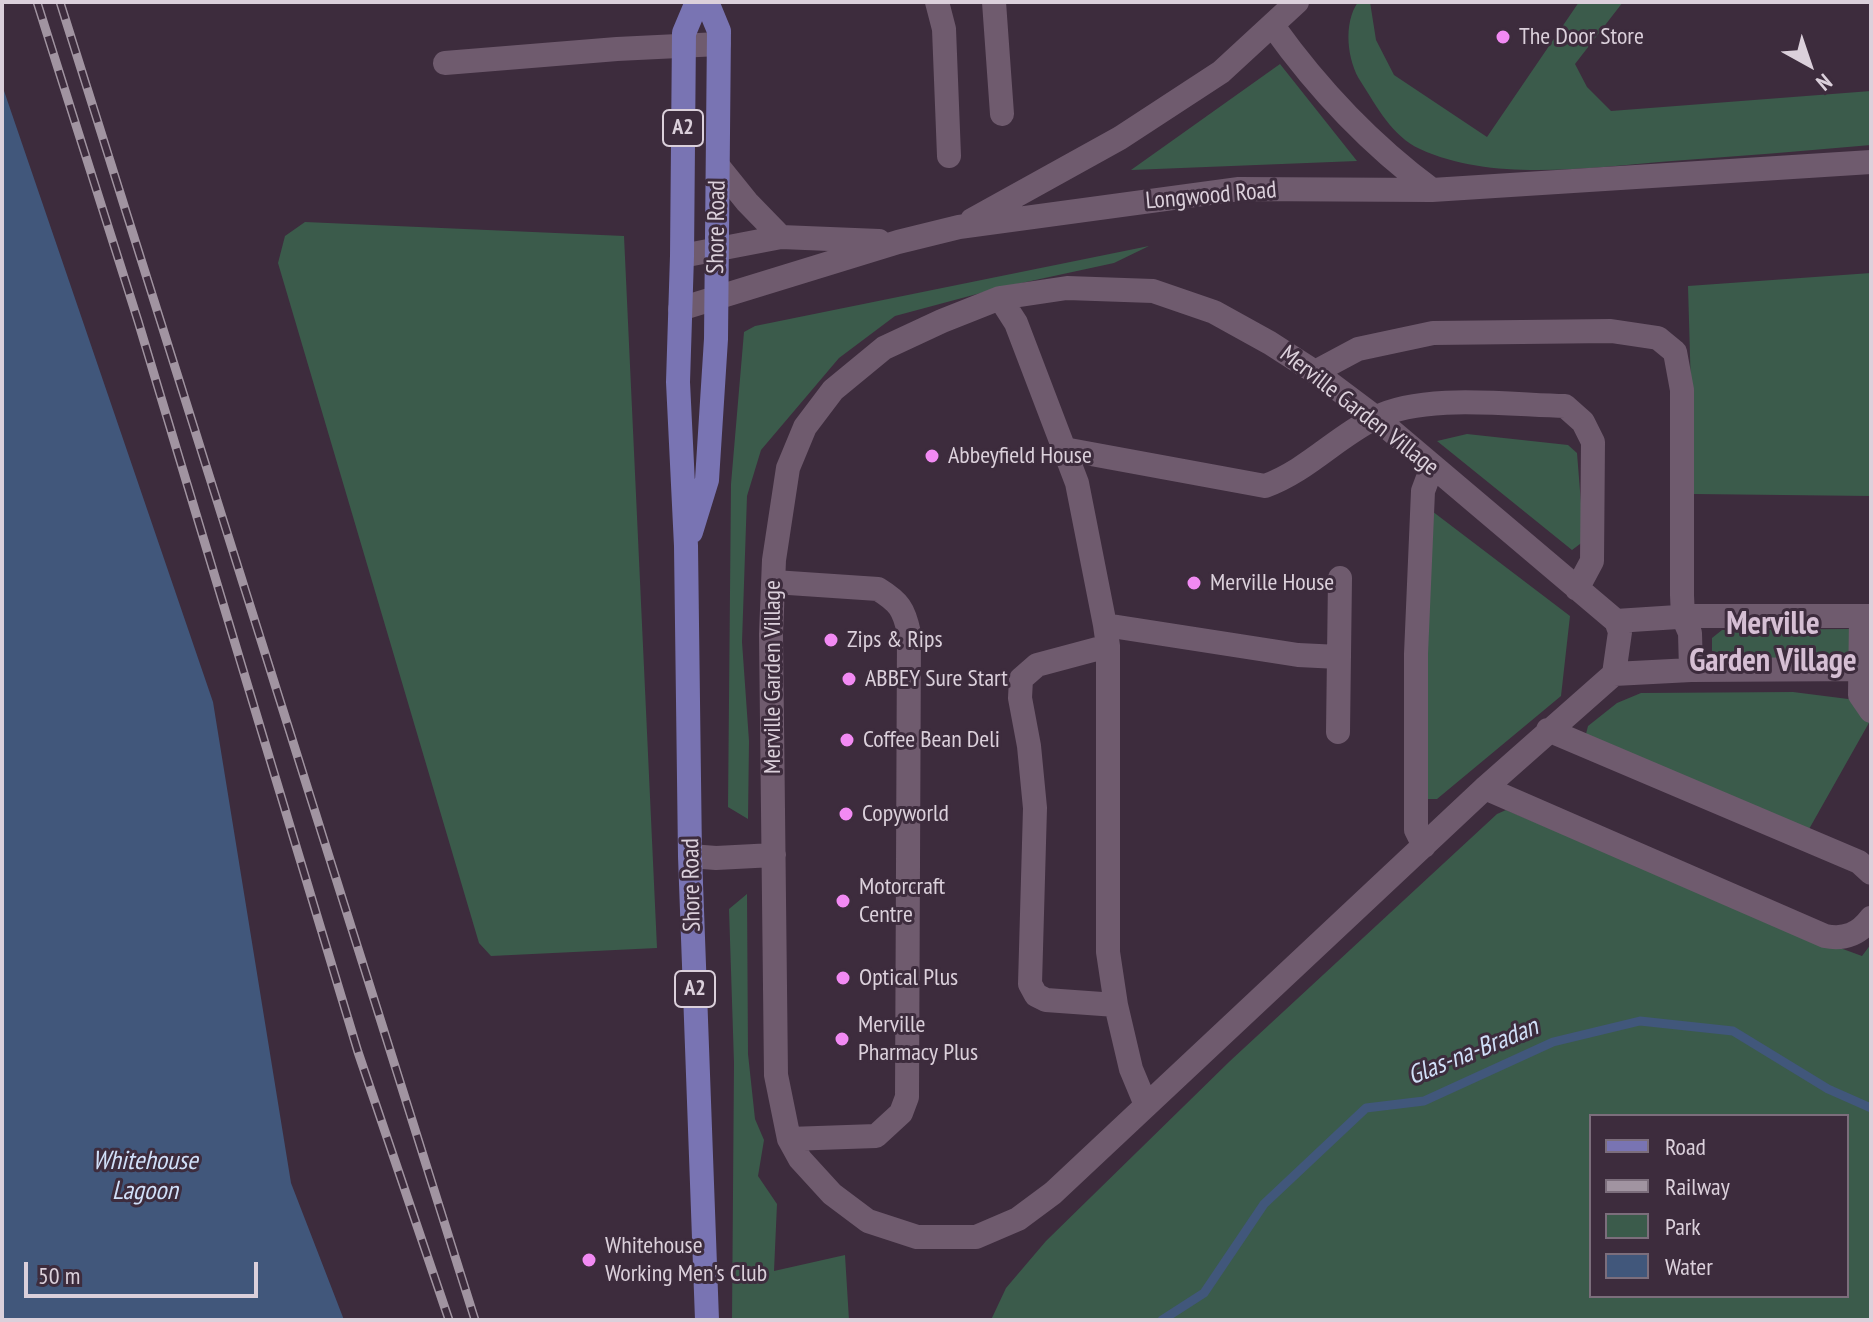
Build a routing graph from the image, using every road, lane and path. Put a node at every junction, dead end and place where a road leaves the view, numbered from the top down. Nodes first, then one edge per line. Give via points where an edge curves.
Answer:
1 (697, 2) edge
2 (707, 2) edge
3 (937, 2) edge
4 (994, 2) edge
5 (1297, 2) edge
6 (1273, 26) junction
7 (719, 44) junction
8 (683, 47) junction
9 (445, 63) dead end
10 (1002, 114) dead end
11 (949, 156) dead end
12 (1871, 162) edge
13 (718, 166) junction
14 (1432, 190) junction
15 (959, 227) junction
16 (781, 237) junction
17 (898, 242) junction
18 (717, 249) junction
19 (682, 256) junction
20 (716, 298) junction
21 (1000, 298) junction
22 (680, 309) junction
23 (1315, 372) junction
24 (1375, 417) junction
25 (1064, 449) junction
26 (1432, 467) junction
27 (686, 546) junction
28 (1340, 578) dead end
29 (774, 582) junction
30 (1577, 589) junction
31 (1866, 616) edge
32 (1683, 617) junction
33 (1616, 621) junction
34 (1106, 636) junction
35 (1339, 657) junction
36 (1866, 669) edge
37 (1691, 670) junction
38 (1614, 674) junction
39 (1871, 711) edge
40 (1548, 730) junction
41 (1338, 732) dead end
42 (1485, 788) junction
43 (1424, 846) junction
44 (774, 855) junction
45 (690, 856) junction
46 (1871, 873) edge
47 (1871, 918) edge
48 (1116, 1005) junction
49 (1146, 1105) junction
50 (789, 1139) junction
51 (707, 1320) edge

1 - 8 main road, Shore Road / A2
2 - 7 main road, Shore Road / A2
3 - 11 street via 944,29
4 - 10 street
5 - 6 street
6 - 14 street via 1356,126
6 - 15 street via 1221,72 1120,138
7 - 8 street
7 - 13 main road, Shore Road / A2
8 - 9 street
8 - 19 main road, Shore Road / A2
12 - 14 street, Longwood Road
13 - 16 street
13 - 18 main road, Shore Road / A2
14 - 15 street, Longwood Road via 1239,189
15 - 17 street
16 - 17 street
16 - 18 street
17 - 20 street
18 - 19 street
18 - 20 main road, Shore Road / A2
19 - 22 main road, Shore Road / A2
20 - 22 street
20 - 27 main road, Shore Road / A2 via 707,480
21 - 23 street, Merville Garden Village via 1067,288 1153,291 1214,312
21 - 25 street via 1016,323
21 - 29 street, Merville Garden Village via 884,348 833,390 805,427 788,468
22 - 27 main road, Shore Road / A2
23 - 24 street, Merville Garden Village
23 - 32 street via 1358,349 1433,333 1611,331 1658,338 1675,352 1682,390
24 - 25 street via 1289,477 1265,486
24 - 26 street, Merville Garden Village
24 - 30 street via 1436,403 1565,406 1583,422 1593,442 1592,561
25 - 34 street via 1077,483
26 - 30 street, Merville Garden Village
26 - 43 street via 1423,491 1416,654 1416,830
27 - 45 main road, Shore Road / A2
28 - 35 street
29 - 44 street, Merville Garden Village
29 - 50 street via 878,589 904,612 909,633 907,1097 901,1113 876,1136
30 - 33 street, Merville Garden Village
31 - 32 street
31 - 36 street
32 - 33 street
32 - 37 street via 1690,633
33 - 38 street via 1620,632
34 - 35 street
34 - 48 street via 1108,952
34 - 48 street via 1037,665 1021,679 1020,698 1035,808 1030,984 1046,1000
35 - 41 street
36 - 37 street
36 - 39 street via 1860,695
37 - 38 street
38 - 40 street, Merville Garden Village
40 - 42 street, Merville Garden Village
40 - 46 street via 1859,862
42 - 43 street, Merville Garden Village
42 - 47 street via 1825,936 1855,934
43 - 49 street, Merville Garden Village
44 - 45 street
44 - 50 street, Merville Garden Village via 776,1075
45 - 51 main road, Shore Road / A2
48 - 49 street via 1131,1069
49 - 50 street, Merville Garden Village via 1053,1193 1018,1219 976,1237 917,1237 868,1221 832,1194

